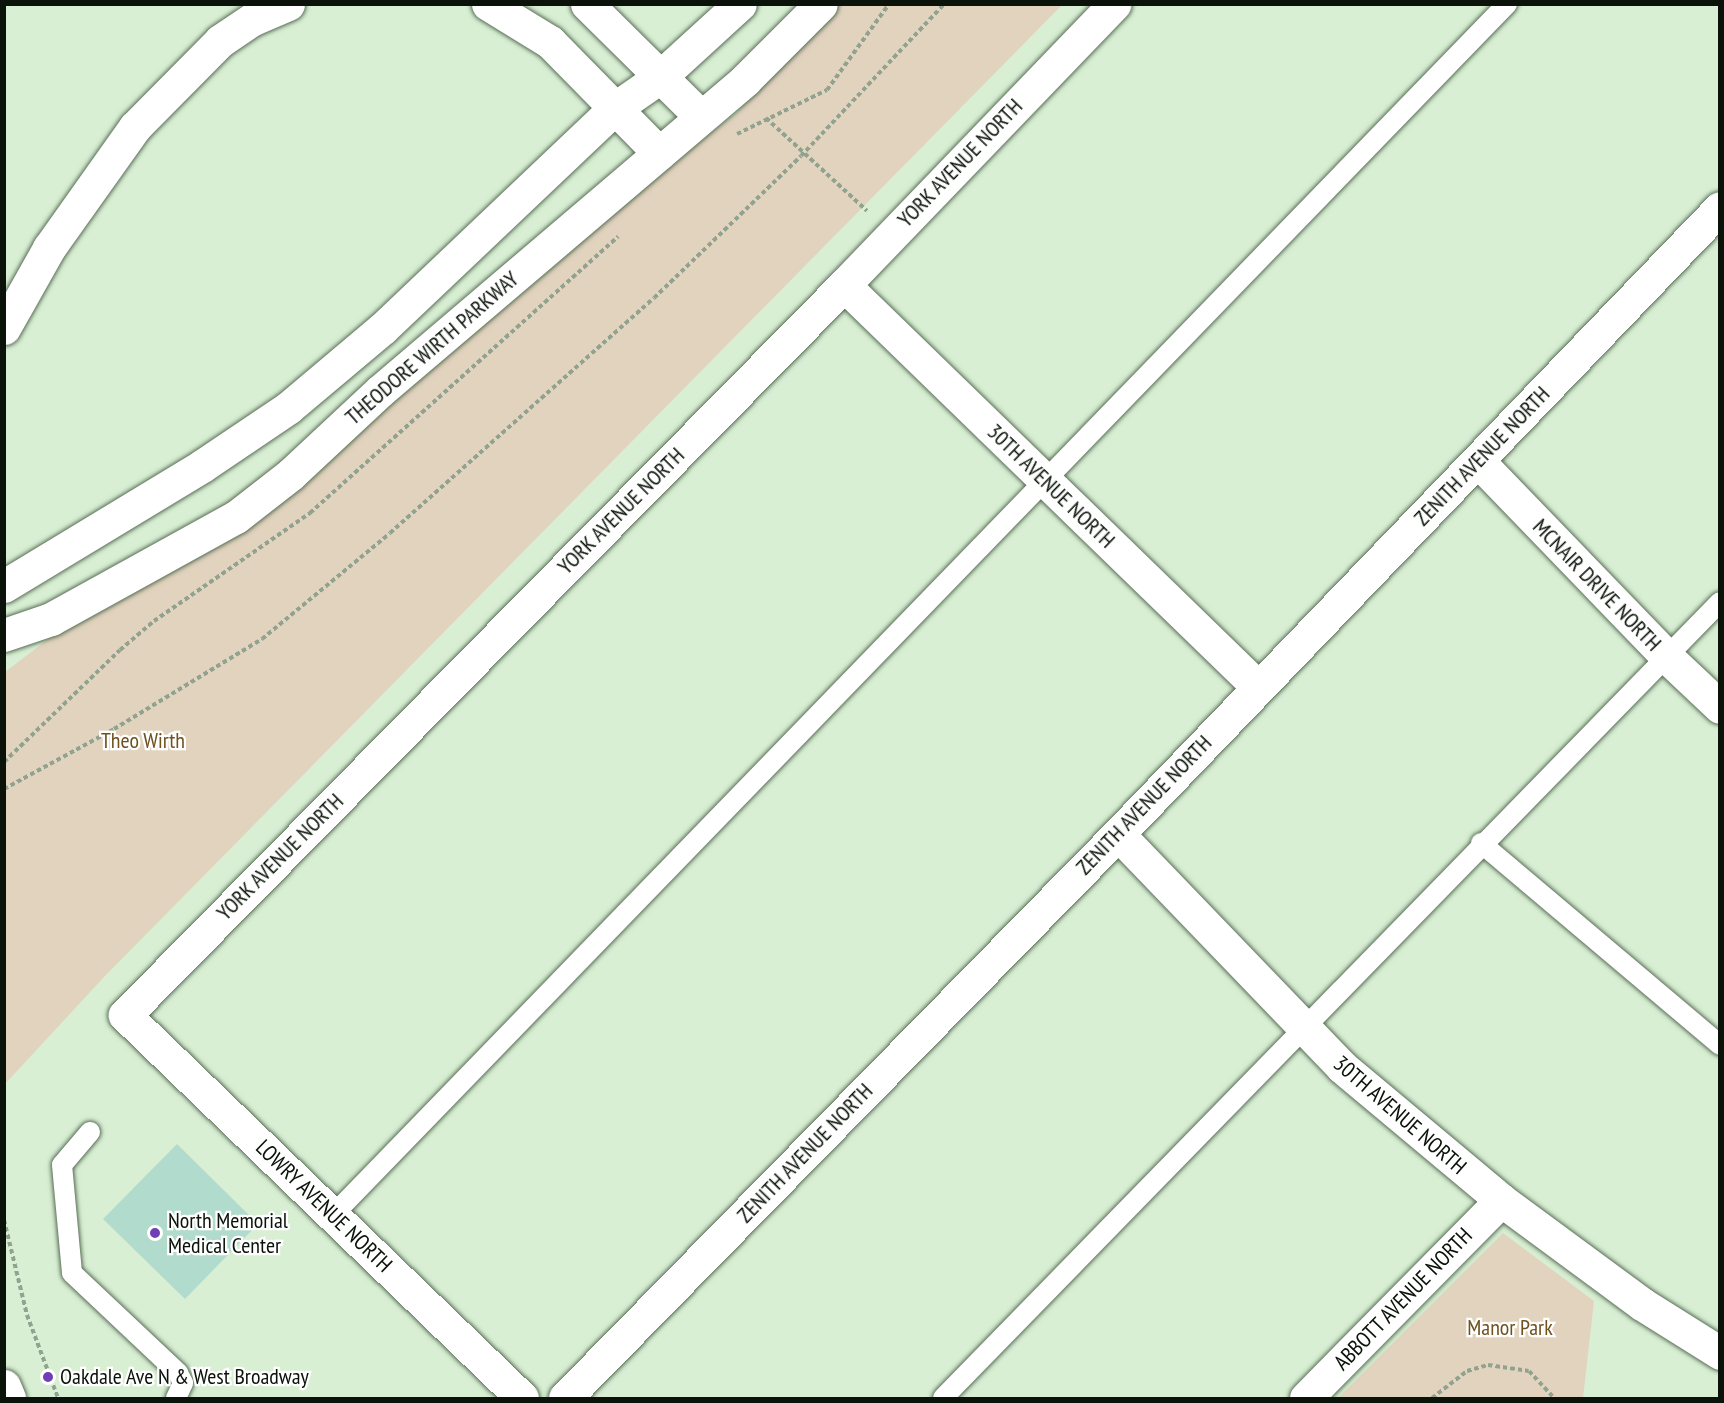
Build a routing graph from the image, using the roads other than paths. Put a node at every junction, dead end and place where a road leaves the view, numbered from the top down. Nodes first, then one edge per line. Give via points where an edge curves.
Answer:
1 (288, 4) edge
2 (488, 4) edge
3 (587, 4) edge
4 (740, 4) edge
5 (821, 4) edge
6 (1114, 4) edge
7 (1507, 4) edge
8 (660, 77) junction
9 (614, 109) junction
10 (700, 116) junction
11 (659, 153) junction
12 (1719, 208) edge
13 (844, 285) junction
14 (4, 328) edge
15 (1478, 461) junction
16 (1046, 481) junction
17 (72, 542) junction
18 (4, 563) edge
19 (4, 586) edge
20 (1719, 602) edge
21 (4, 635) edge
22 (1666, 656) junction
23 (1258, 687) junction
24 (1719, 706) edge
25 (1118, 834) junction
26 (1481, 843) junction
27 (125, 1014) joint
28 (1306, 1030) junction
29 (1719, 1045) edge
30 (90, 1132) dead end
31 (1501, 1200) junction
32 (333, 1215) junction
33 (1719, 1353) edge
34 (4, 1386) edge
35 (9, 1398) edge
36 (176, 1398) edge
37 (522, 1398) edge
38 (565, 1398) edge
39 (943, 1398) edge
40 (1306, 1398) edge

1 - 14 street via 253,19 220,40 135,128 49,248
2 - 9 street via 550,42
3 - 8 street
4 - 8 street
5 - 10 street, THEODORE WIRTH PARKWAY via 745,80
6 - 13 street, YORK AVENUE NORTH
7 - 16 lane
8 - 9 street
8 - 10 street
9 - 11 street
9 - 17 street via 383,328 288,408 202,466
10 - 11 street, THEODORE WIRTH PARKWAY
11 - 21 street, THEODORE WIRTH PARKWAY via 380,391 291,474 236,517 51,619
12 - 15 street, ZENITH AVENUE NORTH
13 - 16 street, 30TH AVENUE NORTH
13 - 27 street, YORK AVENUE NORTH
15 - 22 street, MCNAIR DRIVE NORTH
15 - 23 street, ZENITH AVENUE NORTH
16 - 23 street, 30TH AVENUE NORTH
16 - 32 lane
17 - 18 street
17 - 19 street
20 - 22 lane
22 - 24 street, MCNAIR DRIVE NORTH
22 - 26 lane
23 - 25 street, ZENITH AVENUE NORTH
25 - 28 street, 30TH AVENUE NORTH
25 - 38 street, ZENITH AVENUE NORTH
26 - 28 lane
26 - 29 lane
27 - 32 street, LOWRY AVENUE NORTH
28 - 31 street, 30TH AVENUE NORTH via 1342,1067
28 - 39 lane
30 - 36 lane via 62,1165 72,1273 178,1373 183,1383
31 - 33 street, 30TH AVENUE NORTH via 1642,1304
31 - 40 street, ABBOTT AVENUE NORTH
32 - 37 street, LOWRY AVENUE NORTH
34 - 35 street

